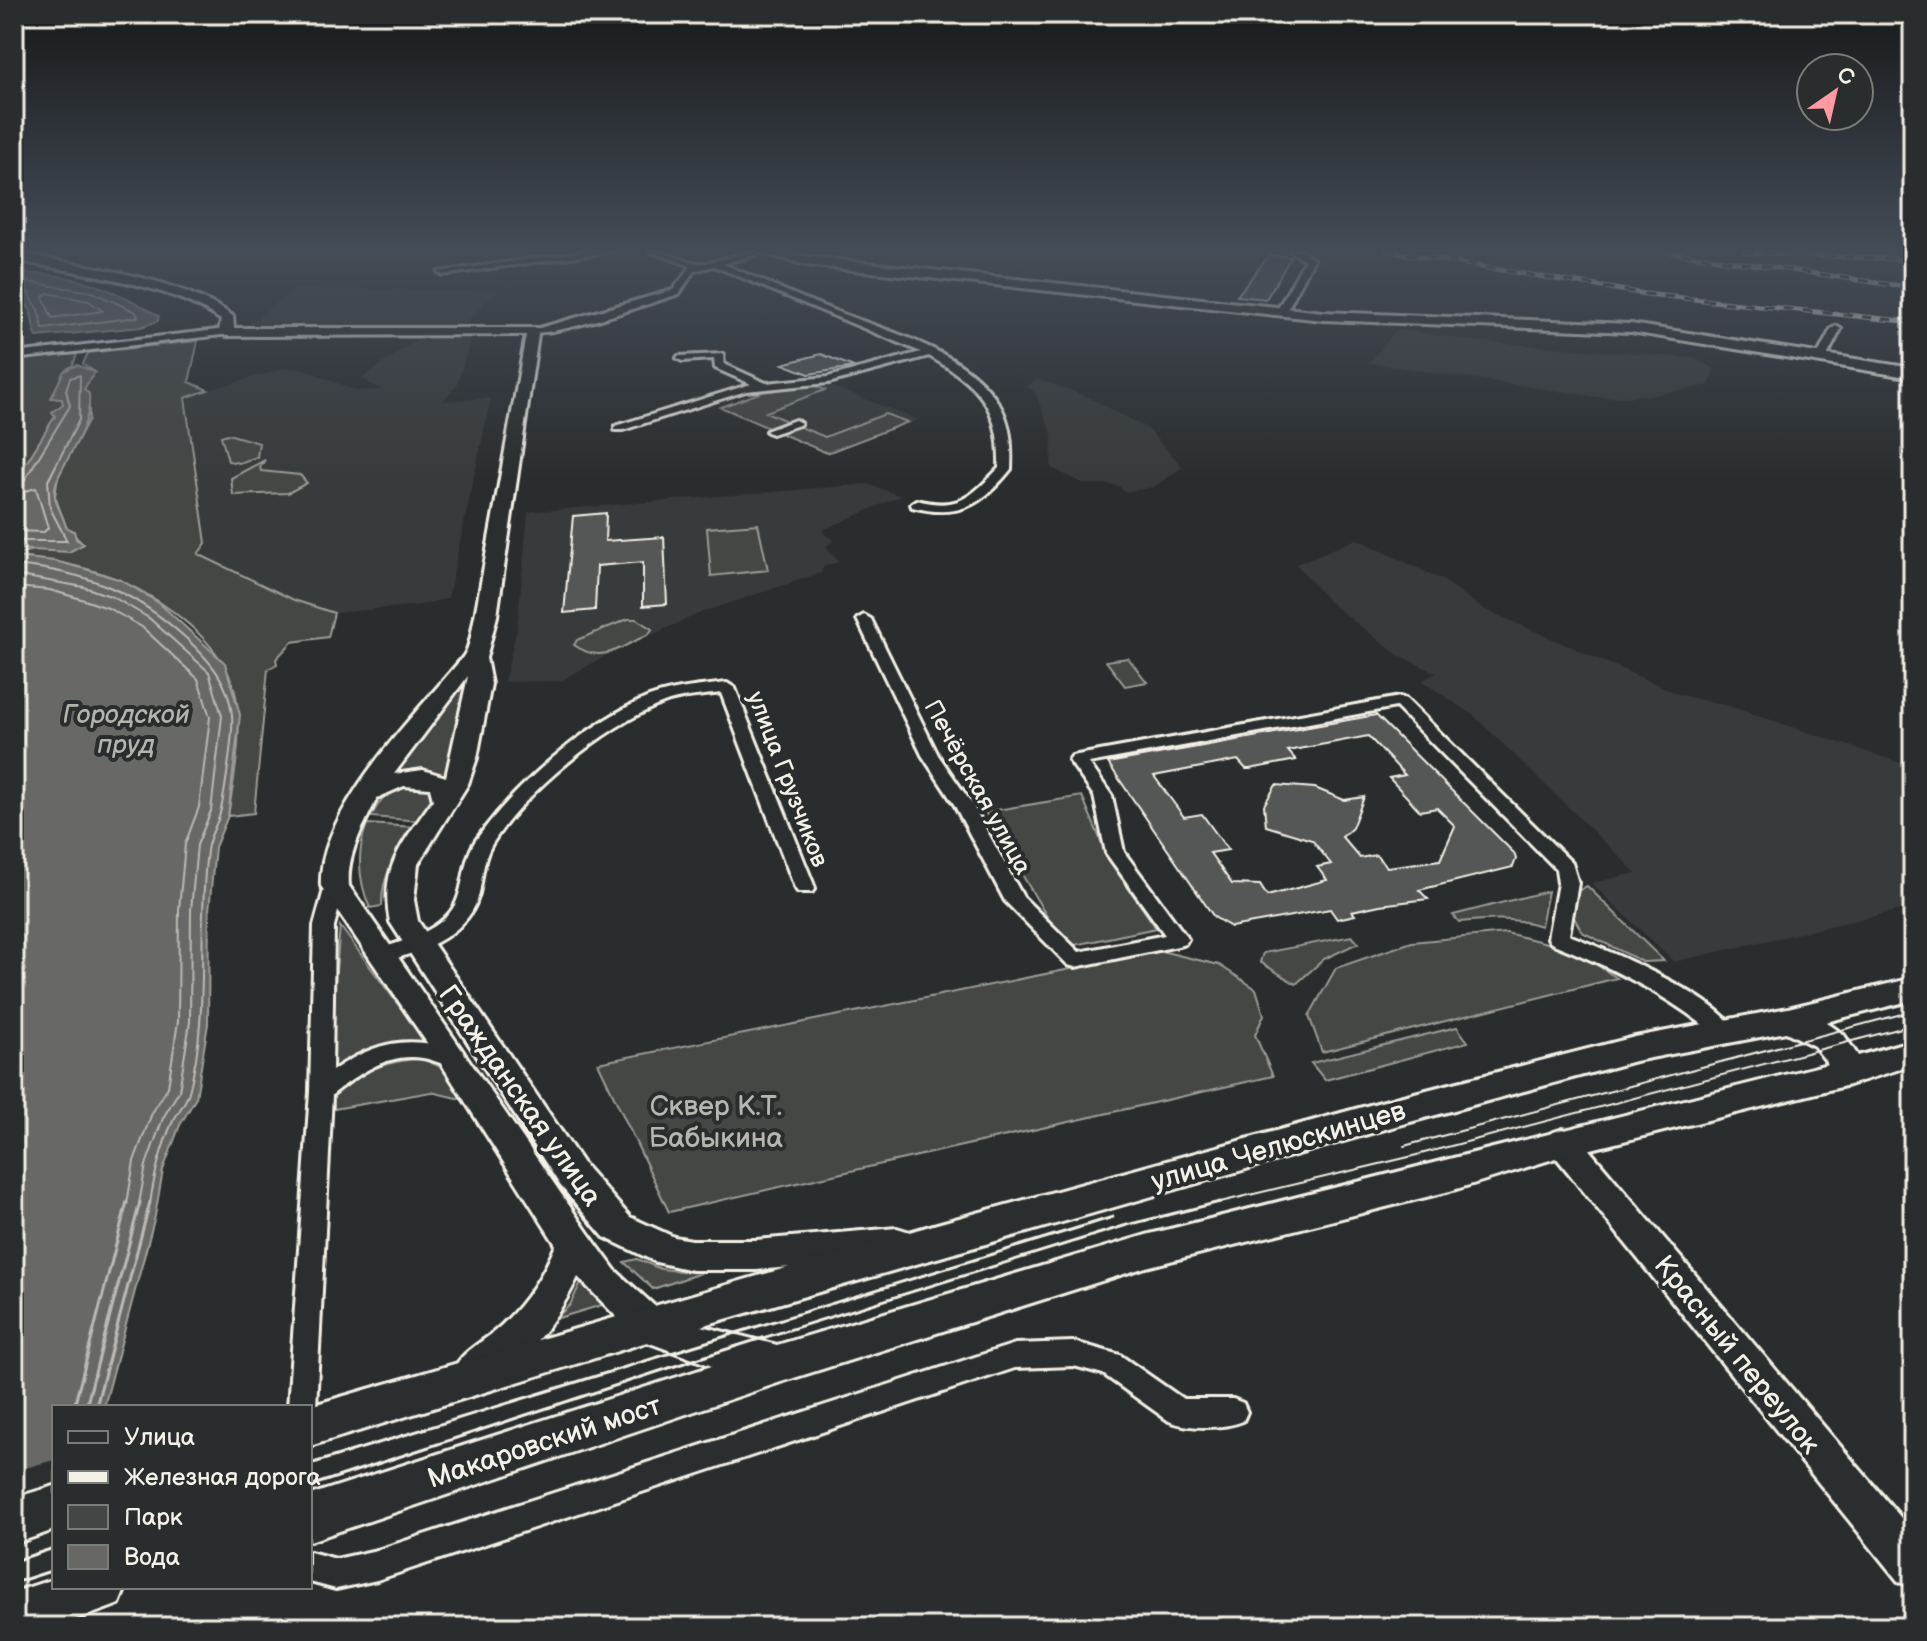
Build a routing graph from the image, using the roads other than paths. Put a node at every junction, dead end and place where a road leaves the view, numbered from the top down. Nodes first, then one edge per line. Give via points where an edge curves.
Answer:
1 (227, 328) edge
2 (558, 328) edge
3 (871, 328) edge
4 (1621, 328) edge
5 (1836, 329) dead end
6 (534, 331) junction
7 (226, 332) junction
8 (928, 353) junction
9 (14, 356) edge
10 (682, 358) dead end
11 (1821, 358) junction
12 (1913, 373) edge
13 (762, 385) junction
14 (795, 423) dead end
15 (619, 428) dead end
16 (772, 431) dead end
17 (917, 504) dead end
18 (864, 619) dead end
19 (475, 658) junction
20 (366, 793) junction
21 (445, 799) junction
22 (335, 886) junction
23 (805, 888) dead end
24 (416, 942) junction
25 (380, 956) junction
26 (1913, 989) edge
27 (1788, 1020) junction
28 (1724, 1030) junction
29 (1913, 1052) edge
30 (455, 1060) junction
31 (1849, 1072) junction
32 (321, 1092) junction
33 (1563, 1142) junction
34 (937, 1240) junction
35 (575, 1244) junction
36 (648, 1324) junction
37 (778, 1364) junction
38 (450, 1382) junction
39 (302, 1405) edge
40 (1233, 1412) dead end
41 (312, 1425) edge
42 (52, 1509) edge
43 (312, 1517) edge
44 (14, 1521) edge
45 (1913, 1566) edge
46 (312, 1568) edge
47 (96, 1589) edge
48 (14, 1616) edge

1 - 7 street
2 - 6 street
3 - 8 street
4 - 11 street
5 - 11 street
6 - 7 street
6 - 19 street, Гражданская улица
7 - 9 street
8 - 13 street via 828,380
8 - 17 street via 988,395 1005,428 1005,469 972,503 936,511
10 - 13 street via 719,356 719,366
11 - 12 street
13 - 15 street
14 - 16 street
18 - 28 street, Печёрская улица via 930,755 1015,901 1075,960 1178,939 1115,853 1103,796 1078,760 1400,702 1565,867 1568,883 1558,938 1652,978
19 - 20 street, Гражданская улица
19 - 21 street, Гражданская улица via 482,672 457,781
20 - 21 street via 420,777 442,784
20 - 22 street, Гражданская улица via 342,844
21 - 24 street, Гражданская улица via 407,856 398,881 397,899
22 - 25 street, Гражданская улица
22 - 32 street via 324,926
23 - 24 street, улица Грузчиков via 727,688 653,701 539,782 480,846 467,904 457,919
24 - 25 street
24 - 34 street, Гражданская улица via 572,1175 617,1227 669,1251 692,1255
25 - 30 street, Гражданская улица
26 - 27 main road, улица Челюскинцев
27 - 28 main road, улица Челюскинцев
27 - 31 main road via 1826,1034
28 - 34 main road, улица Челюскинцев via 1399,1111
29 - 31 main road
30 - 32 street via 435,1050 392,1049 353,1067
30 - 35 street, Гражданская улица
31 - 33 main road
32 - 39 street
33 - 37 main road via 1450,1176 1146,1251
33 - 45 street, Красный переулок
34 - 36 main road, улица Челюскинцев
35 - 36 street, Гражданская улица via 602,1281
35 - 38 street via 545,1305 500,1352
36 - 37 main road, Гражданская улица via 697,1344
36 - 38 main road
37 - 43 main road, Макаровский мост
38 - 41 main road
40 - 46 street via 1179,1412 1110,1364 1074,1354 1015,1356 377,1565 336,1574
42 - 44 main road
47 - 48 main road

